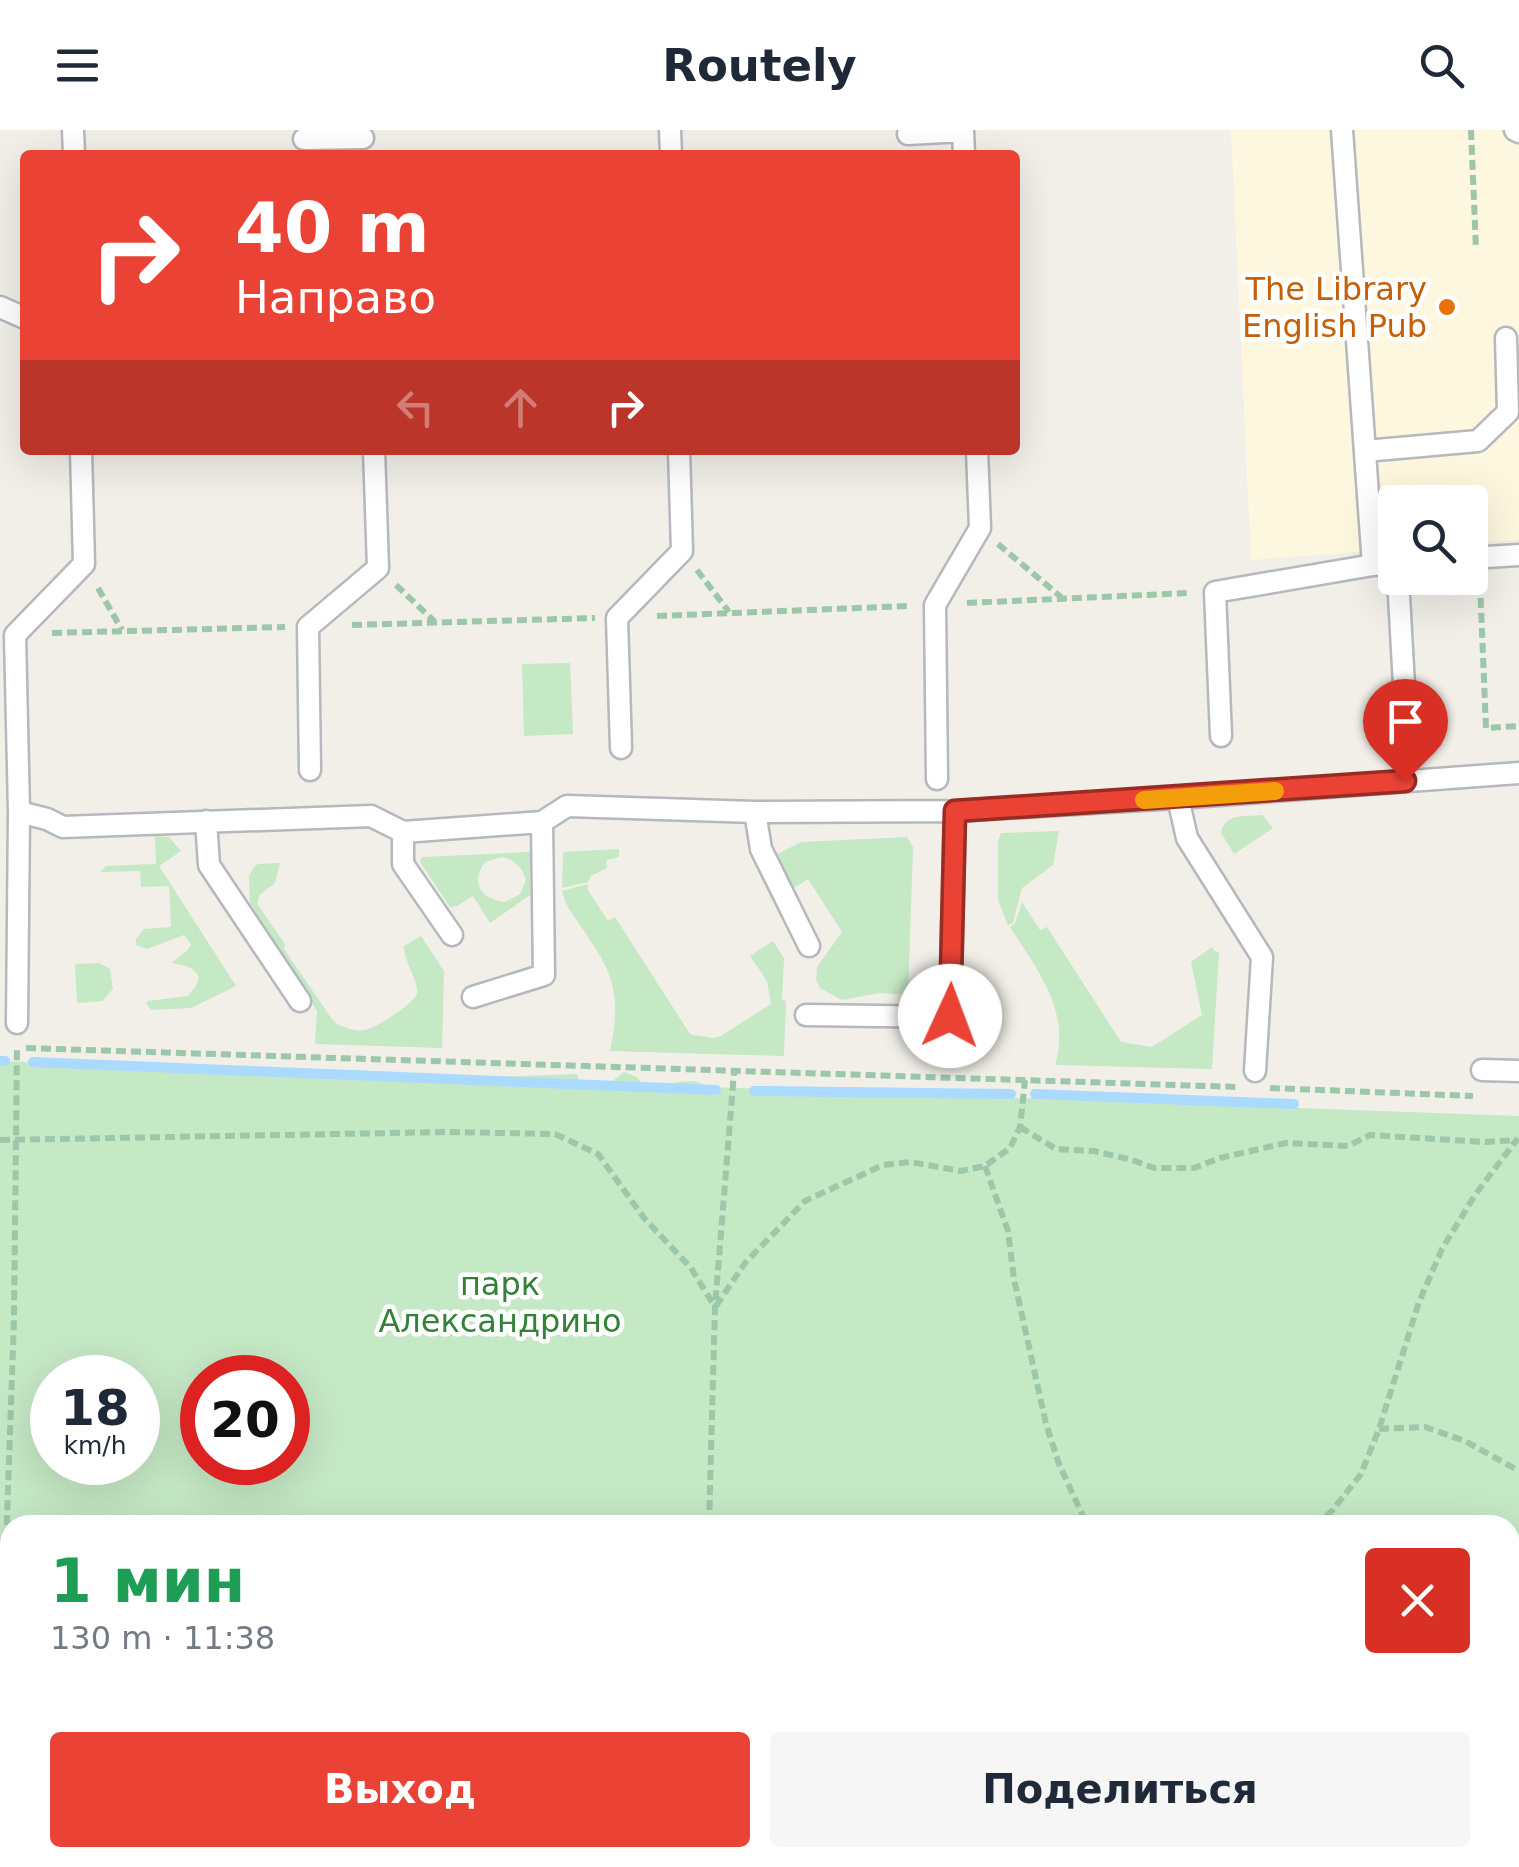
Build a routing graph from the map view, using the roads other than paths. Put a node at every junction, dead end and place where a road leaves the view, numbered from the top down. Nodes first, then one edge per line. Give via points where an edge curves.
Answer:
1 (963, 130) edge
2 (1342, 130) edge
3 (908, 134) dead end
4 (304, 139) dead end
5 (363, 141) edge
6 (1506, 338) dead end
7 (1365, 451) junction
8 (81, 455) edge
9 (374, 455) edge
10 (680, 455) edge
11 (976, 455) edge
12 (1519, 555) edge
13 (1488, 562) edge
14 (1373, 565) junction
15 (1378, 565) edge
16 (1399, 595) edge
17 (1404, 684) dead end
18 (1221, 736) dead end
19 (621, 748) dead end
20 (310, 770) dead end
21 (1519, 772) edge
22 (936, 780) dead end
23 (1178, 798) junction
24 (955, 811) junction
25 (19, 812) junction
26 (755, 812) junction
27 (206, 821) junction
28 (542, 822) junction
29 (402, 832) junction
30 (452, 935) dead end
31 (809, 946) dead end
32 (473, 997) dead end
33 (300, 1001) dead end
34 (806, 1015) dead end
35 (18, 1023) dead end
36 (1482, 1070) dead end
37 (1519, 1070) edge
38 (1253, 1082) road end

1 - 3 lane
2 - 7 lane
4 - 5 lane
6 - 7 lane via 1508,412 1478,441
7 - 14 lane
8 - 25 lane via 84,564 15,635
9 - 20 lane via 378,568 308,627
10 - 19 lane via 682,551 617,618
11 - 22 lane via 980,528 935,605
12 - 13 lane
14 - 15 lane
14 - 18 lane via 1215,592
16 - 17 lane
21 - 23 lane
23 - 24 lane
23 - 38 lane via 1187,838 1262,957
24 - 26 lane
24 - 34 lane via 950,1016
25 - 27 lane via 63,827
25 - 35 lane
26 - 28 lane via 567,806
26 - 31 lane via 761,850
27 - 29 lane via 372,816
27 - 33 lane via 209,865
28 - 29 lane
28 - 32 lane via 544,975
29 - 30 lane via 403,864
36 - 37 lane

